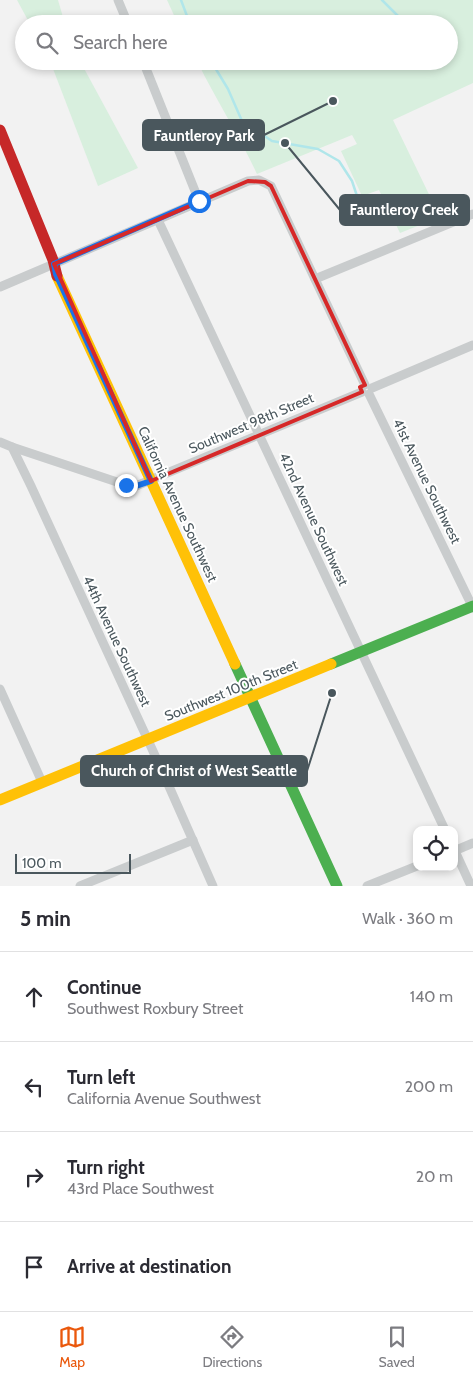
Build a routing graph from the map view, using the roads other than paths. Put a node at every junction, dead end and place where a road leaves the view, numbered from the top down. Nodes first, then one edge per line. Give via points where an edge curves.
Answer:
1 (118, 0) edge
2 (124, 15) edge
3 (147, 70) edge
4 (0, 130) edge
5 (199, 201) junction
6 (473, 214) edge
7 (158, 220) junction
8 (54, 264) junction
9 (315, 279) junction
10 (0, 287) edge
11 (473, 345) edge
12 (367, 390) junction
13 (259, 435) junction
14 (0, 442) edge
15 (12, 447) junction
16 (151, 481) junction
17 (473, 607) edge
18 (362, 653) junction
19 (0, 689) edge
20 (250, 698) junction
21 (148, 740) junction
22 (42, 782) junction
23 (0, 800) edge
24 (443, 826) edge
25 (193, 840) junction
26 (473, 843) edge
27 (458, 849) edge
28 (458, 858) edge
29 (413, 868) edge
30 (80, 886) edge
31 (213, 886) edge
32 (338, 886) edge
33 (367, 886) edge
34 (471, 886) edge

1 - 2 street
3 - 5 street
4 - 8 street, California Avenue Southwest
5 - 7 street
5 - 9 street, 41st Avenue Southwest via 248,181 259,180 271,186
6 - 9 street
7 - 8 street
7 - 13 street, 42nd Avenue Southwest
8 - 10 street
8 - 16 street, California Avenue Southwest
9 - 12 street, 41st Avenue Southwest
11 - 12 street, Southwest 98th Street
12 - 13 street, Southwest 98th Street
12 - 17 street, 41st Avenue Southwest
13 - 16 street, Southwest 98th Street
13 - 18 street, 42nd Avenue Southwest
14 - 15 street
15 - 16 street, Southwest 98th Street via 126,485 136,486
15 - 21 street, 44th Avenue Southwest
16 - 20 street, California Avenue Southwest
17 - 18 street, Southwest 100th Street
18 - 20 street, Southwest 100th Street
18 - 24 street, 42nd Avenue Southwest
19 - 22 street
20 - 21 street, Southwest 100th Street
20 - 32 street, California Avenue Southwest
21 - 22 street, Southwest 100th Street
21 - 25 street, 44th Avenue Southwest
22 - 23 street, Southwest 100th Street
25 - 30 street
25 - 31 street, 44th Avenue Southwest
26 - 27 street
28 - 34 street
29 - 33 street

